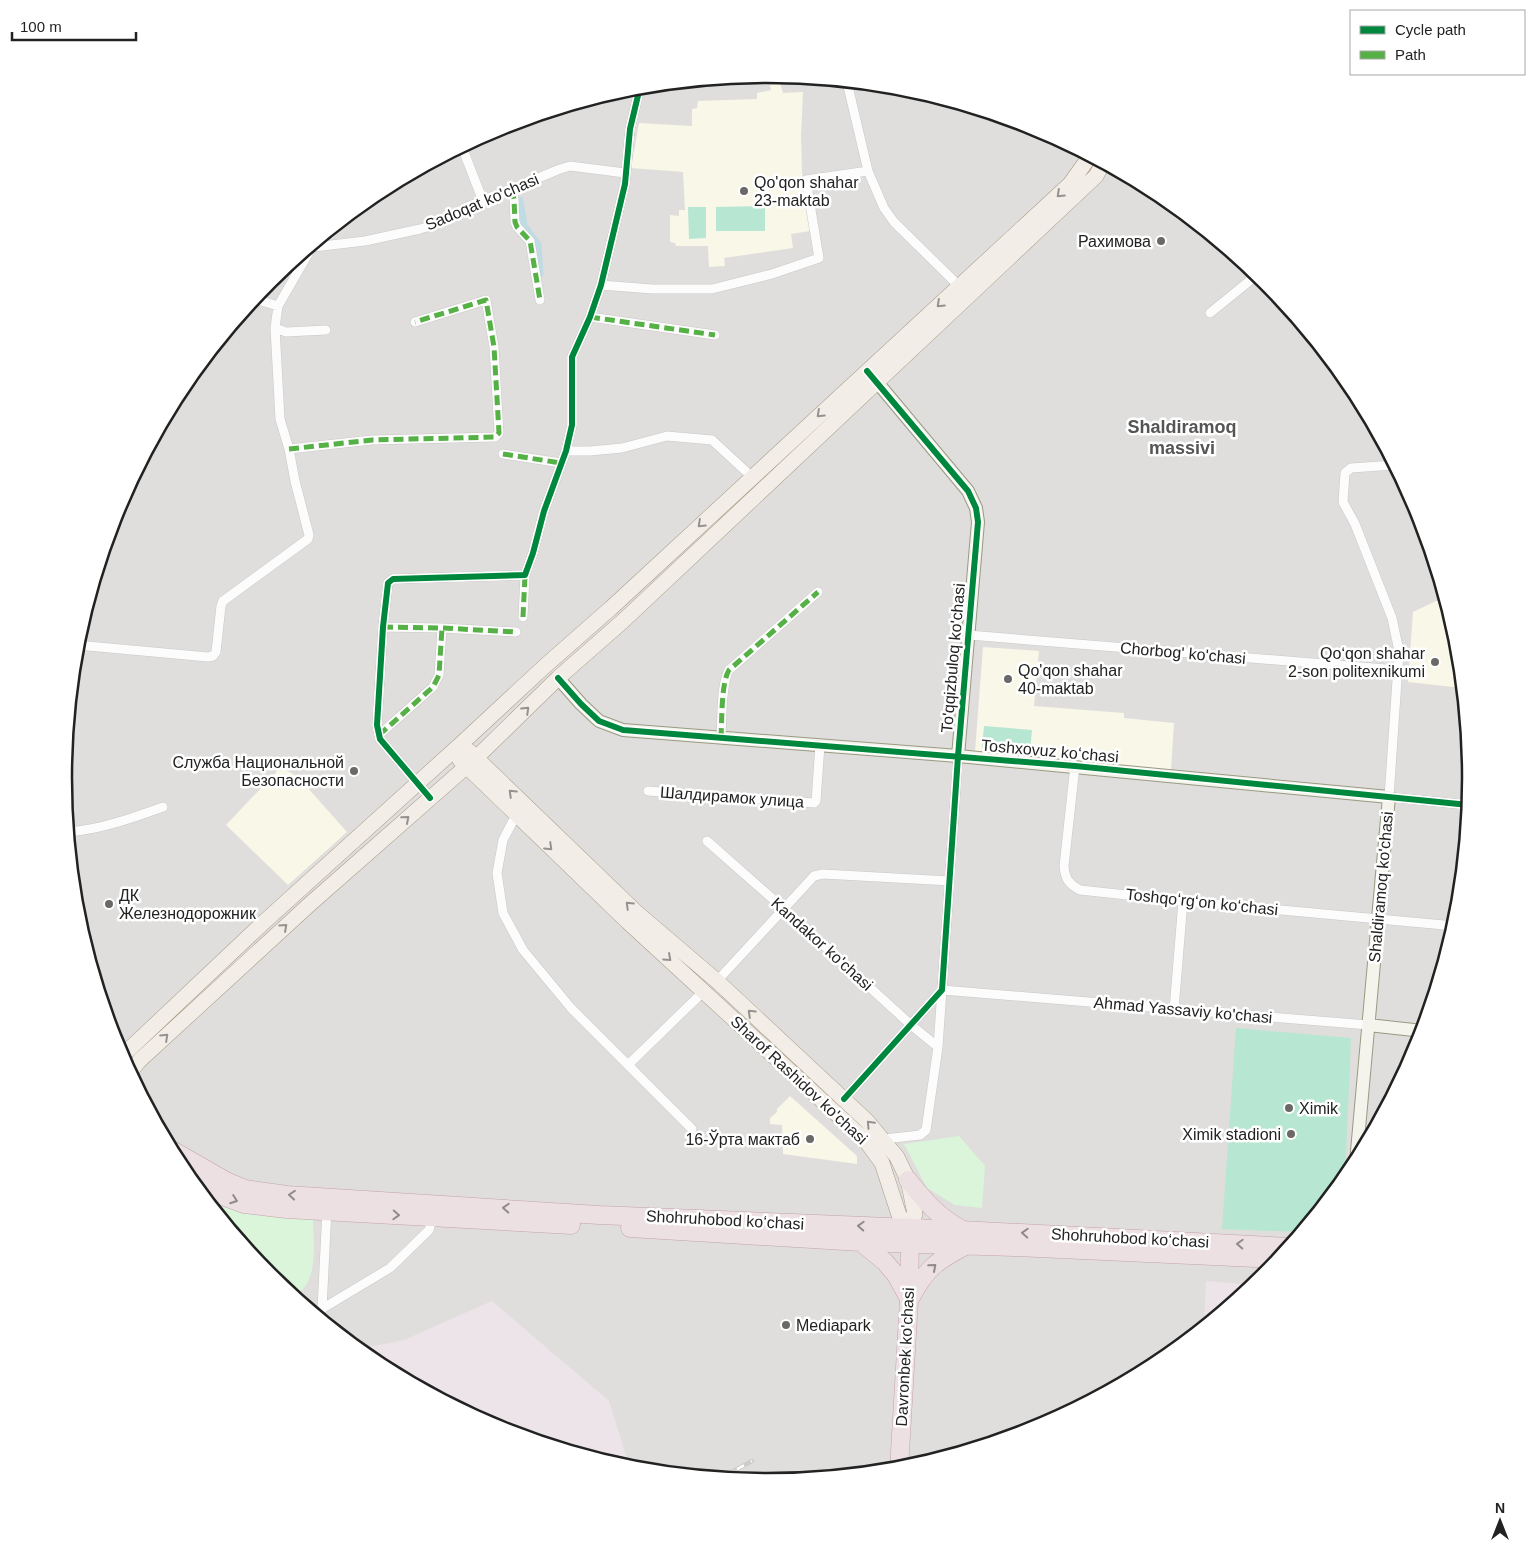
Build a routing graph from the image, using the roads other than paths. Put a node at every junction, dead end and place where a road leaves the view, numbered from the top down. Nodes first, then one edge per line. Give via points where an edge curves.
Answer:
1 (848, 88) edge
2 (638, 95) edge
3 (464, 153) edge
4 (1086, 161) edge
5 (1100, 168) edge
6 (868, 171) junction
7 (625, 173) junction
8 (512, 189) junction
9 (483, 201) junction
10 (320, 246) edge
11 (301, 263) edge
12 (1251, 279) edge
13 (601, 285) junction
14 (959, 286) junction
15 (540, 300) dead end
16 (263, 301) edge
17 (278, 306) junction
18 (1210, 313) dead end
19 (590, 317) junction
20 (415, 322) dead end
21 (275, 328) junction
22 (326, 330) dead end
23 (715, 335) dead end
24 (872, 376) junction
25 (289, 449) junction
26 (566, 451) junction
27 (503, 454) dead end
28 (561, 463) junction
29 (1388, 465) edge
30 (752, 477) junction
31 (525, 575) junction
32 (818, 592) dead end
33 (522, 617) dead end
34 (383, 627) junction
35 (442, 628) junction
36 (516, 632) dead end
37 (968, 635) junction
38 (85, 646) edge
39 (1398, 670) junction
40 (558, 678) junction
41 (379, 735) junction
42 (720, 738) junction
43 (820, 745) junction
44 (458, 747) junction
45 (958, 756) junction
46 (471, 763) junction
47 (1075, 766) junction
48 (416, 784) junction
49 (648, 791) dead end
50 (1389, 797) junction
51 (430, 798) junction
52 (1461, 804) edge
53 (163, 807) dead end
54 (516, 815) junction
55 (75, 832) edge
56 (707, 841) dead end
57 (950, 881) junction
58 (1183, 901) junction
59 (784, 908) junction
60 (1378, 919) junction
61 (1446, 925) edge
62 (717, 981) junction
63 (942, 990) junction
64 (704, 991) junction
65 (1174, 1009) junction
66 (911, 1025) junction
67 (1368, 1025) junction
68 (1415, 1030) edge
69 (771, 1031) junction
70 (760, 1043) junction
71 (938, 1047) junction
72 (128, 1050) edge
73 (628, 1064) junction
74 (135, 1066) edge
75 (844, 1099) junction
76 (692, 1129) dead end
77 (1364, 1134) edge
78 (884, 1139) junction
79 (186, 1158) edge
80 (908, 1180) junction
81 (207, 1188) edge
82 (328, 1204) junction
83 (433, 1217) junction
84 (910, 1236) junction
85 (964, 1237) junction
86 (861, 1242) junction
87 (1280, 1247) edge
88 (1269, 1258) edge
89 (909, 1300) junction
90 (318, 1308) edge
91 (320, 1310) edge
92 (900, 1461) edge

1 - 6 street
2 - 7 street
3 - 9 street
4 -> 14 main road via 1070,184
5 - 24 main road via 1096,176 969,297
6 - 13 street via 806,180 819,258 712,289
6 - 14 street via 884,208 894,222
7 - 8 street, Sadoqat ko'chasi via 570,166
7 - 13 street
8 - 9 street, Sadoqat ko'chasi
8 - 15 street via 515,222 530,241
9 - 10 street, Sadoqat ko'chasi via 420,230
11 - 17 street
12 - 18 street
13 - 19 street
14 -> 24 main road
16 - 17 street
17 - 21 street
19 - 23 street
19 - 26 street via 572,357 572,425
20 - 25 street via 486,300 494,347 499,433 496,437 372,440
21 - 22 street via 286,332
21 - 25 street via 280,419
24 -> 30 main road
24 - 37 street, To'qqizbuloq ko'chasi via 968,491 976,508 978,522
24 - 40 main road via 623,620
25 - 38 street via 309,537 223,601 213,656
26 - 28 street
26 - 30 street via 622,448 667,436 712,440
27 - 28 street
28 - 31 street
29 - 39 street, Shaldiramoq ko'chasi via 1351,468 1345,473 1343,502 1392,618 1399,651
30 -> 44 main road
31 - 33 street
31 - 34 street via 393,579 388,583
32 - 42 street via 729,670 723,693
34 - 35 street
34 - 41 street
35 - 36 street
35 - 41 street via 439,675 433,686
37 - 39 street, Chorbog' ko'chasi
37 - 45 street, To'qqizbuloq ko'chasi
39 - 50 street, Shaldiramoq ko'chasi
40 - 42 street, Toshxovuz koʻchasi via 599,721 623,730
46 -> 40 main road
41 - 48 street
42 - 43 street, Toshxovuz koʻchasi
43 - 45 street, Toshxovuz koʻchasi
43 - 49 street, Шалдирамок улица via 816,802
44 - 46 main road, Sharof Rashidov ko'chasi
44 - 48 main road
45 - 47 street, Toshxovuz koʻchasi
45 - 57 street, To'qqizbuloq ko'chasi
46 - 51 main road
46 - 54 main road, Sharof Rashidov ko'chasi
62 -> 46 main road, Sharof Rashidov ko'chasi
47 - 50 street, Toshxovuz koʻchasi
47 - 58 street, Toshqoʻrgʻon koʻchasi via 1064,866 1065,876 1071,885 1080,890
48 - 51 street
48 - 72 main road
50 - 52 street, Toshxovuz koʻchasi
50 - 60 street, Shaldiramoq ko'chasi
74 -> 51 main road via 283,928
53 - 55 street via 121,822
54 -> 64 main road, Sharof Rashidov ko'chasi
54 - 73 street via 503,840 497,872 503,913 523,950 572,1008
56 - 59 street, Kandakor ko'chasi
57 - 59 street via 818,874
57 - 63 street, To'qqizbuloq ko'chasi
58 - 60 street, Toshqoʻrgʻon koʻchasi
58 - 65 street
59 - 62 street
59 - 66 street, Kandakor ko'chasi
60 - 61 street, Toshqoʻrgʻon koʻchasi
60 - 67 street, Shaldiramoq ko'chasi
69 -> 62 main road, Sharof Rashidov ko'chasi
63 - 65 street, Ahmad Yassaviy ko'chasi
63 - 66 street
63 - 71 street, To'qqizbuloq ko'chasi
64 - 70 main road, Sharof Rashidov ko'chasi
64 - 73 street
65 - 67 street, Ahmad Yassaviy ko'chasi
66 - 71 street, Kandakor ko'chasi
66 - 75 street
67 - 68 street, Ahmad Yassaviy ko'chasi
67 - 77 street, Shaldiramoq ko'chasi
69 - 70 main road
69 - 75 main road, Sharof Rashidov ko'chasi
70 - 84 main road, Sharof Rashidov ko'chasi via 866,1141 882,1163 899,1215
71 - 78 street, To'qqizbuloq ko'chasi via 926,1130 920,1135
73 - 76 street
78 -> 75 main road, Sharof Rashidov ko'chasi
78 - 80 main road, Sharof Rashidov ko'chasi
82 -> 79 highway, Shohruhobod koʻchasi via 245,1189
80 - 84 main road, Sharof Rashidov ko'chasi via 915,1214
80 - 85 highway via 929,1206
81 -> 82 highway, Shohruhobod koʻchasi via 244,1204 286,1209
82 -> 83 highway, Shohruhobod koʻchasi
84 -> 82 highway, Shohruhobod koʻchasi via 599,1215
82 - 90 street
83 - 86 highway, Shohruhobod koʻchasi
83 - 91 street via 428,1230 390,1268
84 - 85 highway, Shohruhobod koʻchasi
84 - 86 highway, Shohruhobod koʻchasi
84 - 89 highway, Davronbek ko'chasi
87 -> 85 highway, Shohruhobod koʻchasi
85 - 88 highway, Shohruhobod koʻchasi
89 -> 85 highway via 930,1268 948,1255
86 - 89 highway via 885,1262
89 - 92 highway, Davronbek ko'chasi

